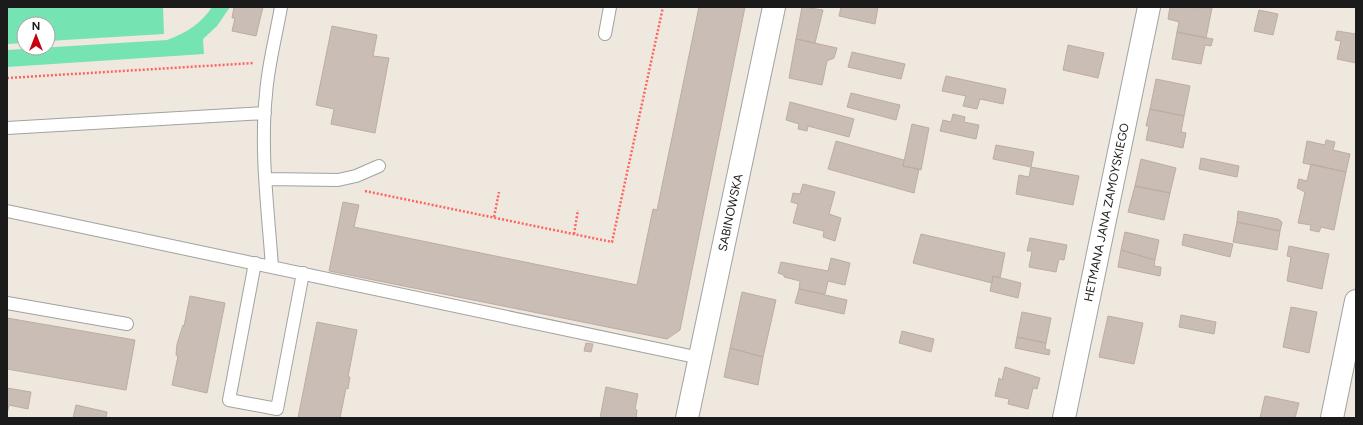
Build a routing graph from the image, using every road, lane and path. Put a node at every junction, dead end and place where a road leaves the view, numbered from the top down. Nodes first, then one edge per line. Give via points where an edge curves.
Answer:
1 (281, 7) edge
2 (610, 7) edge
3 (663, 7) edge
4 (774, 7) edge
5 (1149, 7) edge
6 (604, 34) dead end
7 (271, 62) junction
8 (7, 78) edge
9 (265, 113) junction
10 (7, 128) edge
11 (379, 166) dead end
12 (266, 179) junction
13 (363, 191) dead end
14 (499, 192) dead end
15 (578, 210) dead end
16 (7, 211) edge
17 (494, 217) junction
18 (574, 234) junction
19 (255, 263) junction
20 (272, 267) junction
21 (303, 273) junction
22 (1356, 301) edge
23 (7, 303) edge
24 (127, 324) dead end
25 (700, 358) junction
26 (687, 418) edge
27 (1064, 418) edge
28 (1332, 418) edge

1 - 7 lane
2 - 6 lane
3 - 18 path via 612,242
4 - 25 street, SABINOWSKA
5 - 27 street, HETMANA JANA ZAMOYSKIEGO
7 - 8 path
7 - 9 lane
9 - 10 lane
9 - 12 lane
11 - 12 lane via 356,176 338,180
12 - 20 lane
13 - 17 path
14 - 17 path
15 - 18 path
16 - 19 lane
17 - 18 path
19 - 20 lane
19 - 21 lane via 229,400 277,409
20 - 21 lane
21 - 25 lane
22 - 28 street
23 - 24 lane
25 - 26 street, SABINOWSKA

